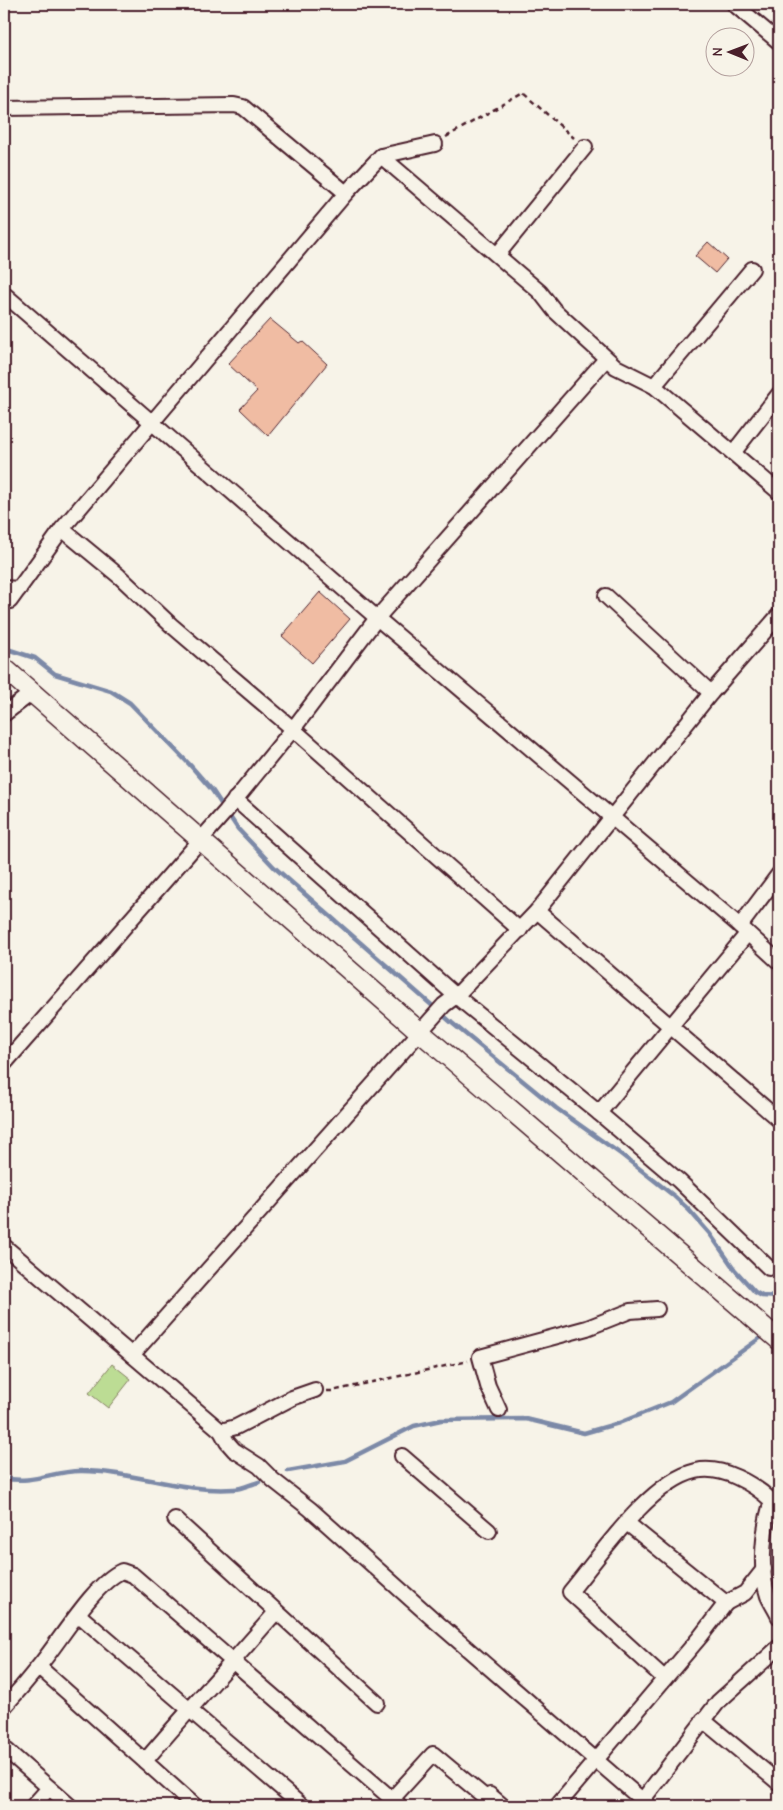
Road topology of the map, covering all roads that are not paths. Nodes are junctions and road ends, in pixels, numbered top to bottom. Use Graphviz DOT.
graph roads {
  1 [pos="734,4"];
  2 [pos="779,42"];
  3 [pos="4,108"];
  4 [pos="435,144"];
  5 [pos="585,148"];
  6 [pos="381,156"];
  7 [pos="346,193"];
  8 [pos="498,254"];
  9 [pos="752,269"];
  10 [pos="4,294"];
  11 [pos="606,359"];
  12 [pos="654,386"];
  13 [pos="779,394"];
  14 [pos="151,423"];
  15 [pos="733,453"];
  16 [pos="779,492"];
  17 [pos="62,529"];
  18 [pos="4,588"];
  19 [pos="19,589"];
  20 [pos="606,596"];
  21 [pos="4,603"];
  22 [pos="779,615"];
  23 [pos="377,618"];
  24 [pos="4,668"];
  25 [pos="33,692"];
  26 [pos="711,693"];
  27 [pos="4,714"];
  28 [pos="294,729"];
  29 [pos="235,800"];
  30 [pos="612,818"];
  31 [pos="201,840"];
  32 [pos="779,874"];
  33 [pos="537,911"];
  34 [pos="520,930"];
  35 [pos="744,930"];
  36 [pos="779,962"];
  37 [pos="456,996"];
  38 [pos="670,1026"];
  39 [pos="420,1032"];
  40 [pos="4,1064"];
  41 [pos="599,1113"];
  42 [pos="779,1120"];
  43 [pos="4,1246"];
  44 [pos="769,1268"];
  45 [pos="657,1309"];
  46 [pos="779,1340"];
  47 [pos="132,1355"];
  48 [pos="315,1390"];
  49 [pos="499,1410"];
  50 [pos="221,1431"];
  51 [pos="402,1456"];
  52 [pos="175,1519"];
  53 [pos="627,1523"];
  54 [pos="488,1531"];
  55 [pos="764,1570"];
  56 [pos="726,1603"];
  57 [pos="276,1612"];
  58 [pos="79,1616"];
  59 [pos="779,1617"];
  60 [pos="779,1647"];
  61 [pos="233,1662"];
  62 [pos="39,1667"];
  63 [pos="664,1678"];
  64 [pos="377,1703"];
  65 [pos="4,1707"];
  66 [pos="188,1709"];
  67 [pos="703,1720"];
  68 [pos="4,1748"];
  69 [pos="596,1758"];
  70 [pos="145,1761"];
  71 [pos="779,1783"];
  72 [pos="49,1788"];
  73 [pos="396,1803"];
  74 [pos="643,1804"];
  75 [pos="33,1806"];
  76 [pos="70,1806"];
  77 [pos="196,1806"];
  78 [pos="302,1806"];
  79 [pos="503,1806"];
  80 [pos="557,1806"];
  1 -- 2 [label="street"];
  3 -- 7 [label="street"];
  4 -- 6 [label="street"];
  5 -- 8 [label="street"];
  6 -- 7 [label="street"];
  6 -- 8 [label="street"];
  7 -- 14 [label="street"];
  8 -- 11 [label="street"];
  9 -- 12 [label="street"];
  10 -- 14 [label="street"];
  11 -- 12 [label="street"];
  11 -- 23 [label="street"];
  12 -- 15 [label="street"];
  13 -- 15 [label="street"];
  14 -- 17 [label="street"];
  14 -- 23 [label="street"];
  15 -- 16 [label="street"];
  17 -- 19 [label="street"];
  17 -- 28 [label="street"];
  18 -- 19 [label="street"];
  19 -- 21 [label="street"];
  20 -- 26 [label="street"];
  22 -- 26 [label="street"];
  23 -- 28 [label="street"];
  23 -- 30 [label="street"];
  24 -- 25 [label="street"];
  25 -- 27 [label="street"];
  25 -- 31 [label="street"];
  26 -- 30 [label="street"];
  28 -- 29 [label="street"];
  28 -- 34 [label="street"];
  29 -- 31 [label="street"];
  29 -- 37 [label="street"];
  30 -- 33 [label="street"];
  30 -- 35 [label="street"];
  31 -- 39 [label="street"];
  31 -- 40 [label="street"];
  32 -- 35 [label="street"];
  33 -- 34 [label="street"];
  33 -- 38 [label="street"];
  34 -- 37 [label="street"];
  35 -- 36 [label="street"];
  35 -- 38 [label="street"];
  37 -- 39 [label="street"];
  37 -- 41 [label="street"];
  38 -- 41 [label="street"];
  38 -- 42 [label="street"];
  39 -- 46 [label="street"];
  39 -- 47 [label="street"];
  41 -- 44 [label="street"];
  43 -- 47 [label="street"];
  45 -- 49 [label="street"];
  47 -- 50 [label="street"];
  48 -- 50 [label="street"];
  50 -- 69 [label="street"];
  51 -- 54 [label="street"];
  52 -- 57 [label="street"];
  53 -- 55 [label="street"];
  53 -- 56 [label="street"];
  53 -- 63 [label="street"];
  55 -- 56 [label="street"];
  55 -- 59 [label="street"];
  56 -- 63 [label="street"];
  57 -- 61 [label="street"];
  57 -- 64 [label="street"];
  58 -- 61 [label="street"];
  58 -- 62 [label="street"];
  58 -- 66 [label="street"];
  60 -- 67 [label="street"];
  61 -- 66 [label="street"];
  61 -- 73 [label="street"];
  62 -- 65 [label="street"];
  62 -- 70 [label="street"];
  63 -- 69 [label="street"];
  66 -- 70 [label="street"];
  66 -- 78 [label="street"];
  67 -- 71 [label="street"];
  67 -- 74 [label="street"];
  68 -- 72 [label="street"];
  69 -- 74 [label="street"];
  69 -- 80 [label="street"];
  70 -- 77 [label="street"];
  72 -- 75 [label="street"];
  72 -- 76 [label="street"];
  73 -- 79 [label="street"];
}
